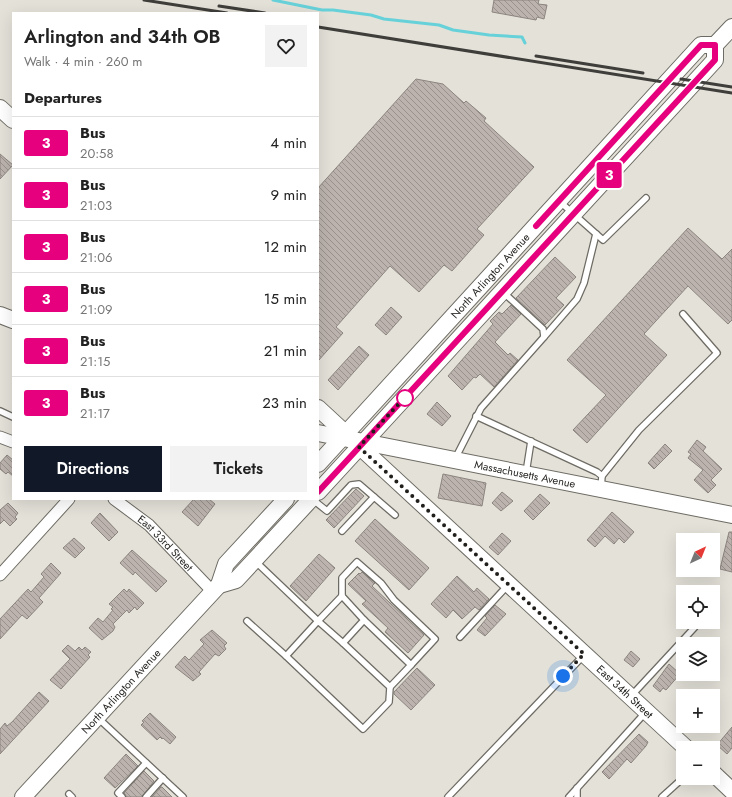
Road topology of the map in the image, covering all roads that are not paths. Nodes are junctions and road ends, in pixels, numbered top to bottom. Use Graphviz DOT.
graph roads {
  1 [pos="732,27"];
  2 [pos="715,45"];
  3 [pos="0,108"];
  4 [pos="12,119"];
  5 [pos="646,198"];
  6 [pos="559,201"];
  7 [pos="574,214"];
  8 [pos="596,234"];
  9 [pos="502,291"];
  10 [pos="683,314"];
  11 [pos="0,315"];
  12 [pos="12,320"];
  13 [pos="544,337"];
  14 [pos="319,409"];
  15 [pos="0,411"];
  16 [pos="476,416"];
  17 [pos="12,417"];
  18 [pos="319,433"];
  19 [pos="0,437"];
  20 [pos="353,440"];
  21 [pos="531,441"];
  22 [pos="12,442"];
  23 [pos="454,461"];
  24 [pos="319,463"];
  25 [pos="526,475"];
  26 [pos="601,483"];
  27 [pos="319,491"];
  28 [pos="374,497"];
  29 [pos="68,500"];
  30 [pos="115,500"];
  31 [pos="285,500"];
  32 [pos="311,500"];
  33 [pos="313,500"];
  34 [pos="395,515"];
  35 [pos="732,515"];
  36 [pos="342,532"];
  37 [pos="254,560"];
  38 [pos="0,575"];
  39 [pos="508,584"];
  40 [pos="216,588"];
  41 [pos="342,596"];
  42 [pos="364,620"];
  43 [pos="247,621"];
  44 [pos="318,621"];
  45 [pos="693,629"];
  46 [pos="460,638"];
  47 [pos="343,643"];
  48 [pos="584,654"];
  49 [pos="286,656"];
  50 [pos="411,664"];
  51 [pos="390,687"];
  52 [pos="630,697"];
  53 [pos="646,712"];
  54 [pos="97,717"];
  55 [pos="678,741"];
  56 [pos="146,763"];
  57 [pos="163,778"];
  58 [pos="720,779"];
  59 [pos="676,784"];
  60 [pos="577,788"];
  61 [pos="732,790"];
  62 [pos="181,796"];
  63 [pos="23,797"];
  64 [pos="122,797"];
  65 [pos="146,797"];
  66 [pos="448,797"];
  67 [pos="569,797"];
  68 [pos="577,797"];
  69 [pos="662,797"];
  1 -- 2 [label="main road"];
  2 -- 6 [label="main road, North Arlington Avenue"];
  2 -- 7 [label="main road, North Arlington Avenue"];
  3 -- 4 [label="main road"];
  5 -- 8 [label="lane"];
  6 -- 7 [label="lane"];
  6 -- 20 [label="main road, North Arlington Avenue"];
  7 -- 8 [label="lane"];
  7 -- 9 [label="main road, North Arlington Avenue"];
  8 -- 13 [label="lane"];
  9 -- 13 [label="lane"];
  9 -- 20 [label="main road, North Arlington Avenue"];
  10 -- 26 [label="lane"];
  11 -- 12 [label="main road"];
  13 -- 16 [label="lane"];
  14 -- 20 [label="main road, East 34th Street"];
  15 -- 17 [label="lane"];
  16 -- 21 [label="lane"];
  16 -- 23 [label="lane"];
  18 -- 20 [label="main road, Massachusetts Avenue"];
  19 -- 22 [label="street"];
  20 -- 23 [label="main road, Massachusetts Avenue"];
  20 -- 24 [label="main road, North Arlington Avenue"];
  20 -- 27 [label="main road, North Arlington Avenue"];
  20 -- 39 [label="main road, East 34th Street"];
  21 -- 25 [label="lane"];
  21 -- 26 [label="lane"];
  23 -- 25 [label="main road, Massachusetts Avenue"];
  25 -- 26 [label="main road, Massachusetts Avenue"];
  26 -- 35 [label="main road, Massachusetts Avenue"];
  28 -- 33 [label="lane"];
  28 -- 34 [label="lane"];
  28 -- 36 [label="lane"];
  29 -- 38 [label="street"];
  30 -- 40 [label="street, East 33rd Street"];
  31 -- 40 [label="main road, North Arlington Avenue"];
  32 -- 37 [label="main road, North Arlington Avenue"];
  37 -- 40 [label="main road, North Arlington Avenue"];
  37 -- 44 [label="lane"];
  39 -- 46 [label="lane"];
  39 -- 48 [label="main road, East 34th Street"];
  40 -- 54 [label="main road, North Arlington Avenue"];
  41 -- 42 [label="lane"];
  41 -- 44 [label="lane"];
  41 -- 50 [label="lane"];
  42 -- 47 [label="lane"];
  42 -- 50 [label="lane"];
  43 -- 49 [label="lane"];
  44 -- 47 [label="lane"];
  44 -- 49 [label="lane"];
  45 -- 52 [label="lane"];
  47 -- 51 [label="lane"];
  48 -- 52 [label="main road, East 34th Street"];
  48 -- 66 [label="lane"];
  49 -- 51 [label="lane"];
  50 -- 51 [label="lane"];
  52 -- 53 [label="main road, East 34th Street"];
  53 -- 55 [label="main road, East 34th Street"];
  53 -- 60 [label="lane"];
  54 -- 56 [label="lane"];
  54 -- 63 [label="main road, North Arlington Avenue"];
  56 -- 57 [label="lane"];
  56 -- 64 [label="lane"];
  57 -- 62 [label="lane"];
  57 -- 65 [label="lane"];
  58 -- 61 [label="main road"];
  59 -- 69 [label="lane"];
  60 -- 67 [label="lane"];
  60 -- 68 [label="lane"];
}
